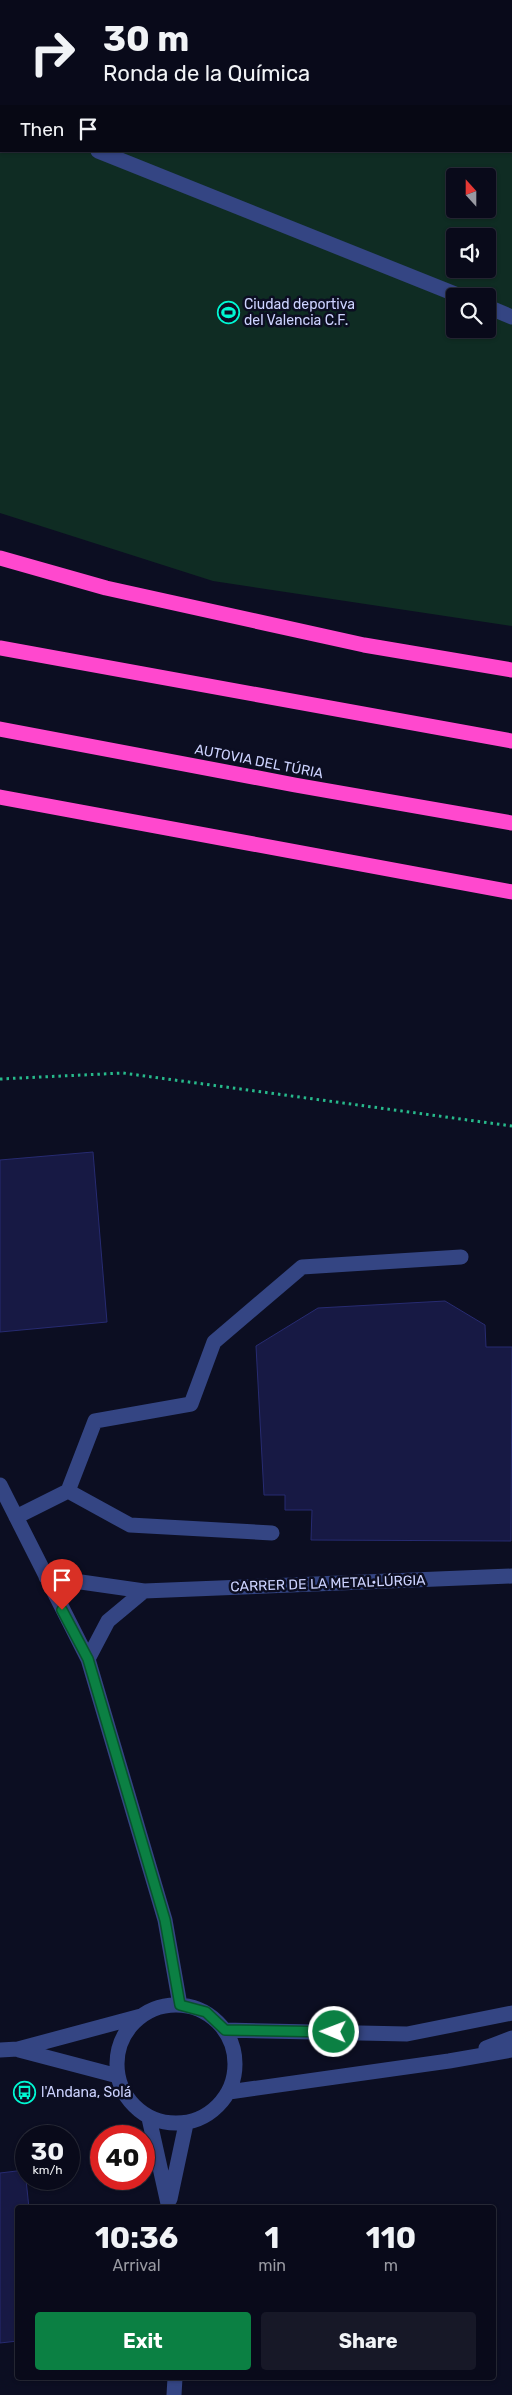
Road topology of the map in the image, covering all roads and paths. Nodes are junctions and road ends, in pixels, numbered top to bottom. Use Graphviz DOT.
graph roads {
  1 [pos="100,152"];
  2 [pos="446,290"];
  3 [pos="496,310"];
  4 [pos="512,317"];
  5 [pos="0,558"];
  6 [pos="0,648"];
  7 [pos="512,670"];
  8 [pos="0,729"];
  9 [pos="512,741"];
  10 [pos="0,797"];
  11 [pos="512,822"];
  12 [pos="512,892"];
  13 [pos="0,1079"];
  14 [pos="512,1126"];
  15 [pos="461,1257"];
  16 [pos="0,1485"];
  17 [pos="68,1491"];
  18 [pos="16,1517"];
  19 [pos="272,1533"];
  20 [pos="512,1576"];
  21 [pos="46,1577"];
  22 [pos="144,1591"];
  23 [pos="88,1659"];
  24 [pos="180,2005"];
  25 [pos="512,2013"];
  26 [pos="141,2016"];
  27 [pos="225,2030"];
  28 [pos="512,2038"];
  29 [pos="18,2049"];
  30 [pos="0,2050"];
  31 [pos="512,2050"];
  32 [pos="449,2061"];
  33 [pos="118,2076"];
  34 [pos="229,2092"];
  35 [pos="149,2118"];
  36 [pos="186,2124"];
  37 [pos="169,2205"];
  38 [pos="169,2205"];
  39 [pos="175,2380"];
  40 [pos="174,2395"];
  1 -- 2 [label="street"];
  3 -- 4 [label="street"];
  5 -- 7 [label="highway"];
  6 -- 9 [label="highway"];
  8 -- 11 [label="highway, AUTOVIA DEL TÚRIA"];
  10 -- 12 [label="highway"];
  13 -- 14 [label="path"];
  15 -- 17 [label="street"];
  16 -- 18 [label="street"];
  17 -- 18 [label="street"];
  17 -- 19 [label="street"];
  18 -- 21 [label="street"];
  20 -- 22 [label="street, CARRER DE LA METAL·LÚRGIA"];
  21 -- 22 [label="street, CARRER DE LA METAL·LÚRGIA"];
  21 -- 23 [label="street"];
  22 -- 23 [label="street"];
  23 -- 24 [label="street"];
  24 -- 26 [label="street"];
  24 -- 27 [label="street"];
  25 -- 27 [label="street"];
  26 -- 29 [label="street"];
  26 -- 33 [label="street"];
  27 -- 34 [label="street"];
  28 -- 32 [label="street"];
  29 -- 30 [label="street"];
  29 -- 33 [label="street"];
  31 -- 32 [label="street"];
  32 -- 34 [label="street"];
  33 -- 35 [label="street"];
  34 -- 36 [label="street"];
  35 -- 36 [label="street"];
  35 -- 37 [label="street"];
  36 -- 38 [label="street"];
  39 -- 40 [label="street"];
}
